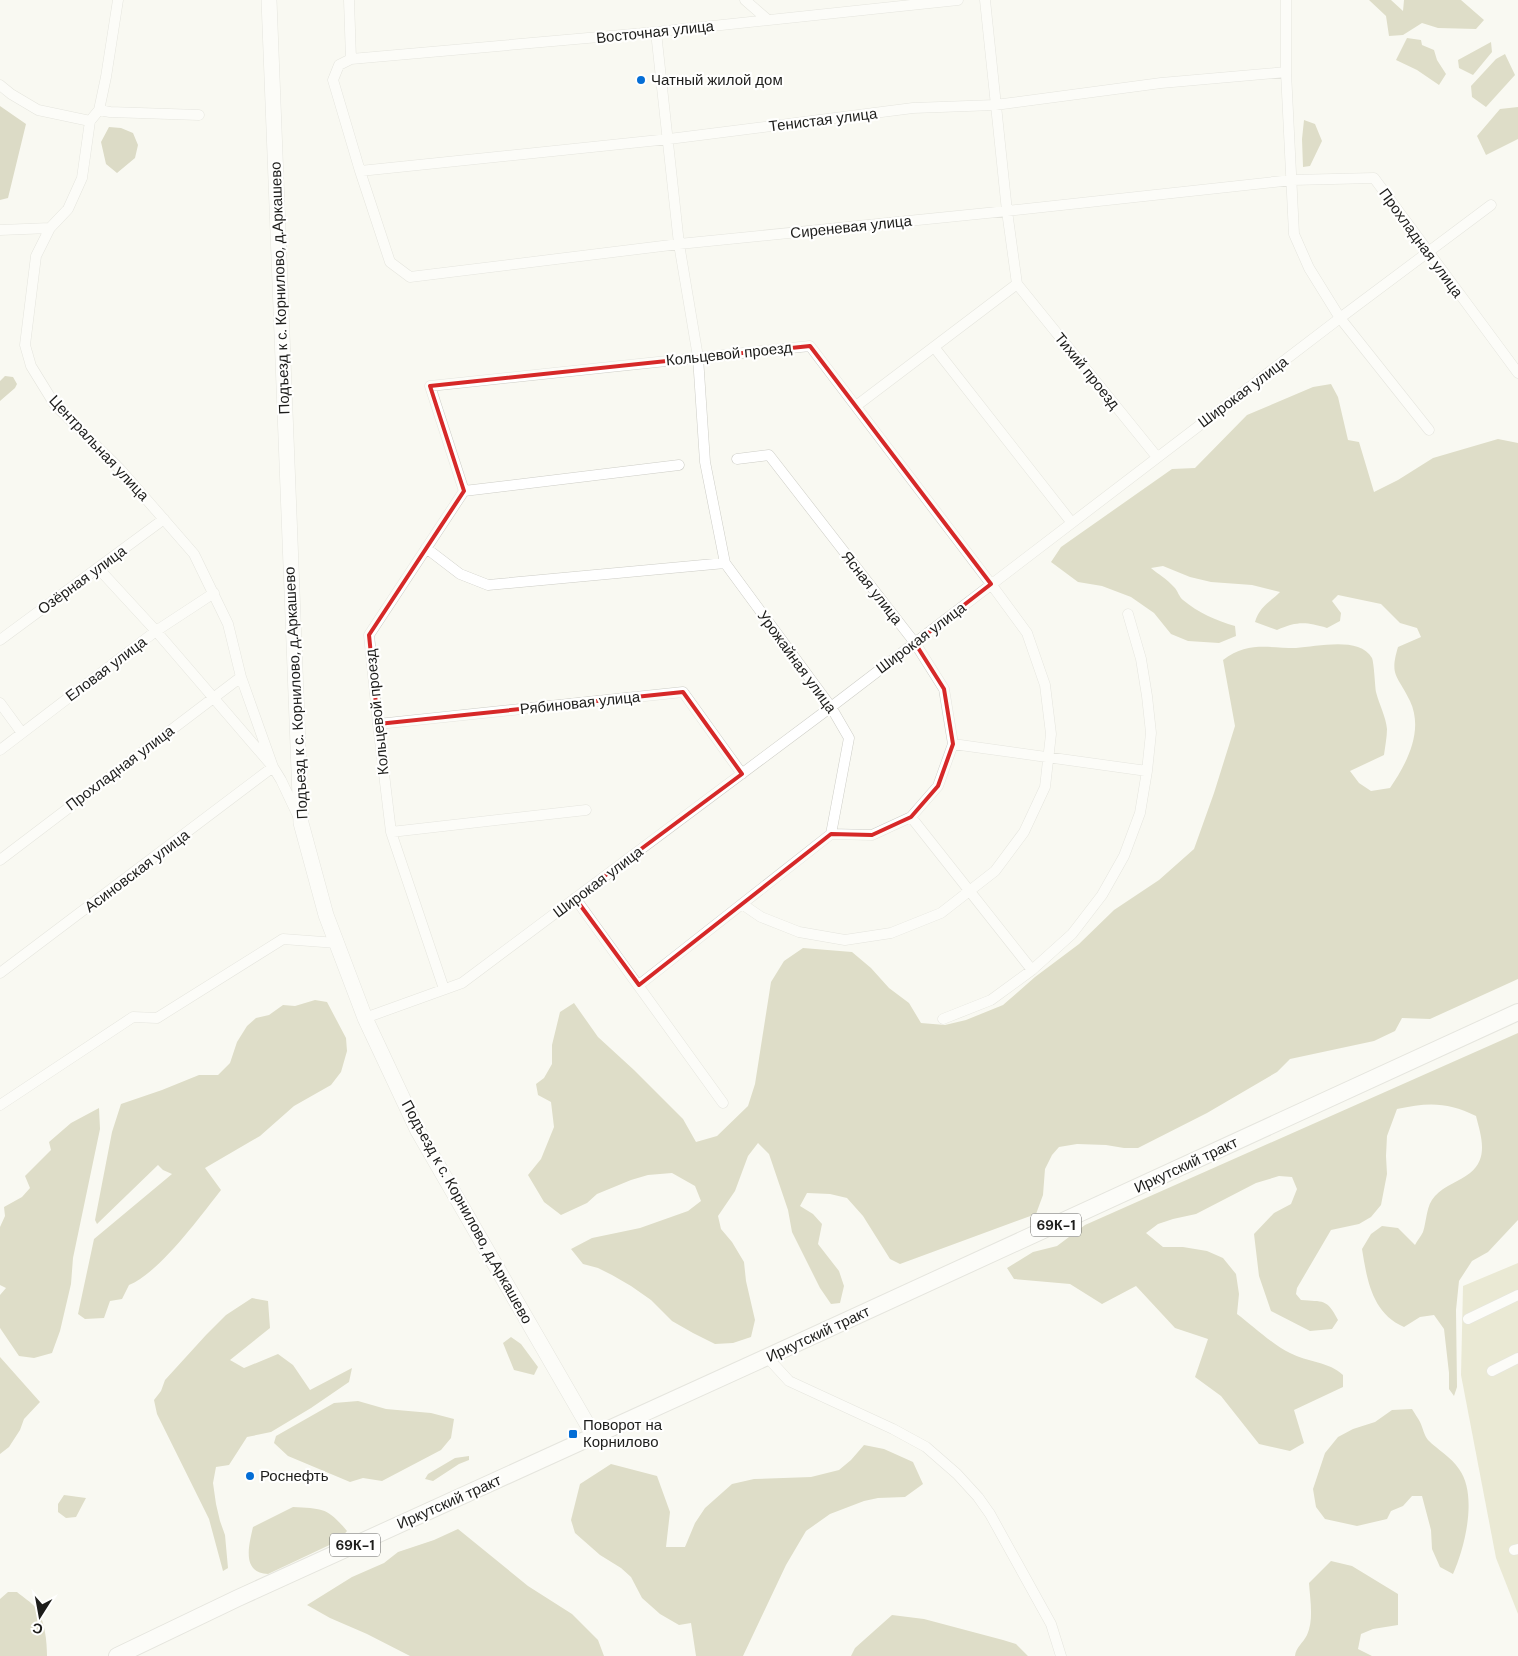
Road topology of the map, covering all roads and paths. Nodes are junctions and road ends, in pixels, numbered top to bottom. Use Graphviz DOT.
graph roads {
  1 [pos="118,0"];
  2 [pos="268,0"];
  3 [pos="349,0"];
  4 [pos="745,0"];
  5 [pos="958,0"];
  6 [pos="985,0"];
  7 [pos="1286,0"];
  8 [pos="768,20"];
  9 [pos="656,32"];
  10 [pos="351,59"];
  11 [pos="1286,72"];
  12 [pos="0,85"];
  13 [pos="995,104"];
  14 [pos="99,110"];
  15 [pos="199,115"];
  16 [pos="90,121"];
  17 [pos="669,139"];
  18 [pos="360,170"];
  19 [pos="1292,180"];
  20 [pos="1491,205"];
  21 [pos="1007,211"];
  22 [pos="50,228"];
  23 [pos="0,230"];
  24 [pos="680,244"];
  25 [pos="1428,251"];
  26 [pos="1017,284"];
  27 [pos="1340,318"];
  28 [pos="934,347"];
  29 [pos="698,357"];
  30 [pos="1518,373"];
  31 [pos="856,406"];
  32 [pos="1429,430"];
  33 [pos="1157,457"];
  34 [pos="737,459"];
  35 [pos="679,465"];
  36 [pos="464,491"];
  37 [pos="164,519"];
  38 [pos="1072,523"];
  39 [pos="426,548"];
  40 [pos="725,563"];
  41 [pos="98,568"];
  42 [pos="992,584"];
  43 [pos="214,593"];
  44 [pos="1128,614"];
  45 [pos="156,631"];
  46 [pos="0,640"];
  47 [pos="915,643"];
  48 [pos="241,677"];
  49 [pos="212,698"];
  50 [pos="0,704"];
  51 [pos="832,707"];
  52 [pos="378,724"];
  53 [pos="22,733"];
  54 [pos="953,744"];
  55 [pos="0,750"];
  56 [pos="1048,757"];
  57 [pos="272,767"];
  58 [pos="1147,771"];
  59 [pos="742,774"];
  60 [pos="586,810"];
  61 [pos="912,817"];
  62 [pos="301,823"];
  63 [pos="391,832"];
  64 [pos="831,834"];
  65 [pos="0,860"];
  66 [pos="970,891"];
  67 [pos="575,898"];
  68 [pos="742,904"];
  69 [pos="337,943"];
  70 [pos="1032,970"];
  71 [pos="0,973"];
  72 [pos="639,985"];
  73 [pos="444,989"];
  74 [pos="1518,1012"];
  75 [pos="366,1018"];
  76 [pos="943,1019"];
  77 [pos="1,1102"];
  78 [pos="723,1103"];
  79 [pos="1518,1295"];
  80 [pos="1468,1319"];
  81 [pos="767,1357"];
  82 [pos="1518,1358"];
  83 [pos="1492,1370"];
  84 [pos="594,1436"];
  85 [pos="117,1656"];
  86 [pos="1061,1656"];
  1 -- 14 [label="street"];
  2 -- 62 [label="street, Подъезд к с. Корнилово, д.Аркашево"];
  3 -- 10 [label="street"];
  4 -- 8 [label="street"];
  5 -- 8 [label="street, Восточная улица"];
  6 -- 13 [label="street"];
  7 -- 11 [label="street"];
  8 -- 9 [label="street, Восточная улица"];
  9 -- 10 [label="street, Восточная улица"];
  9 -- 17 [label="street"];
  10 -- 18 [label="street"];
  11 -- 13 [label="street, Тенистая улица"];
  11 -- 19 [label="street"];
  12 -- 16 [label="street"];
  13 -- 17 [label="street, Тенистая улица"];
  13 -- 21 [label="street"];
  14 -- 15 [label="street"];
  14 -- 16 [label="street"];
  16 -- 22 [label="street, Центральная улица"];
  17 -- 18 [label="street, Тенистая улица"];
  17 -- 24 [label="street"];
  18 -- 24 [label="street, Сиреневая улица"];
  19 -- 21 [label="street, Сиреневая улица"];
  19 -- 25 [label="street, Прохладная улица"];
  19 -- 27 [label="street"];
  20 -- 25 [label="street, Широкая улица"];
  21 -- 24 [label="street, Сиреневая улица"];
  21 -- 26 [label="street"];
  22 -- 23 [label="street"];
  22 -- 37 [label="street, Центральная улица"];
  24 -- 29 [label="street"];
  25 -- 27 [label="street, Широкая улица"];
  25 -- 30 [label="street, Прохладная улица"];
  26 -- 28 [label="street"];
  26 -- 33 [label="street, Тихий проезд"];
  27 -- 32 [label="street"];
  27 -- 33 [label="street, Широкая улица"];
  28 -- 31 [label="street"];
  28 -- 38 [label="street"];
  29 -- 31 [label="street, Кольцевой проезд"];
  29 -- 36 [label="street, Кольцевой проезд"];
  29 -- 40 [label="street"];
  31 -- 42 [label="street, Кольцевой проезд"];
  33 -- 38 [label="street, Широкая улица"];
  34 -- 47 [label="street, Ясная улица"];
  35 -- 36 [label="street"];
  36 -- 39 [label="street, Кольцевой проезд"];
  37 -- 41 [label="street, Озёрная улица"];
  37 -- 43 [label="street, Центральная улица"];
  38 -- 42 [label="street, Широкая улица"];
  39 -- 40 [label="street"];
  39 -- 52 [label="street, Кольцевой проезд"];
  40 -- 51 [label="street, Урожайная улица"];
  41 -- 45 [label="street"];
  41 -- 46 [label="street, Озёрная улица"];
  42 -- 47 [label="street, Широкая улица"];
  42 -- 56 [label="street, Кольцевой проезд"];
  43 -- 45 [label="street, Еловая улица"];
  43 -- 48 [label="street, Центральная улица"];
  44 -- 58 [label="street"];
  45 -- 49 [label="street"];
  45 -- 53 [label="street, Еловая улица"];
  47 -- 51 [label="street, Широкая улица"];
  47 -- 54 [label="street, Ясная улица"];
  48 -- 49 [label="street, Прохладная улица"];
  48 -- 57 [label="street, Центральная улица"];
  49 -- 57 [label="street"];
  49 -- 65 [label="street, Прохладная улица"];
  50 -- 53 [label="street"];
  51 -- 59 [label="street, Широкая улица"];
  51 -- 64 [label="street, Урожайная улица"];
  52 -- 59 [label="street, Рябиновая улица"];
  52 -- 63 [label="street, Кольцевой проезд"];
  53 -- 55 [label="street, Еловая улица"];
  54 -- 56 [label="street"];
  54 -- 61 [label="street, Ясная улица"];
  56 -- 58 [label="street"];
  56 -- 66 [label="street, Кольцевой проезд"];
  57 -- 62 [label="street, Центральная улица"];
  57 -- 71 [label="street, Асиновская улица"];
  58 -- 70 [label="street"];
  59 -- 67 [label="street, Широкая улица"];
  60 -- 63 [label="street"];
  61 -- 64 [label="street, Ясная улица"];
  61 -- 66 [label="street"];
  62 -- 69 [label="street, Подъезд к с. Корнилово, д.Аркашево"];
  63 -- 73 [label="street, Кольцевой проезд"];
  64 -- 68 [label="street"];
  66 -- 68 [label="street, Кольцевой проезд"];
  66 -- 70 [label="street"];
  67 -- 72 [label="street"];
  67 -- 73 [label="street, Широкая улица"];
  68 -- 72 [label="street"];
  69 -- 75 [label="street, Подъезд к с. Корнилово, д.Аркашево"];
  69 -- 77 [label="street"];
  70 -- 76 [label="street"];
  72 -- 78 [label="street"];
  73 -- 75 [label="street, Широкая улица"];
  74 -- 81 [label="main road, Иркутский тракт / 69К-1"];
  75 -- 84 [label="street, Подъезд к с. Корнилово, д.Аркашево"];
  79 -- 80 [label="street"];
  81 -- 84 [label="main road, Иркутский тракт / 69К-1"];
  81 -- 86 [label="street"];
  82 -- 83 [label="street"];
  84 -- 85 [label="main road, Иркутский тракт / 69К-1"];
}
